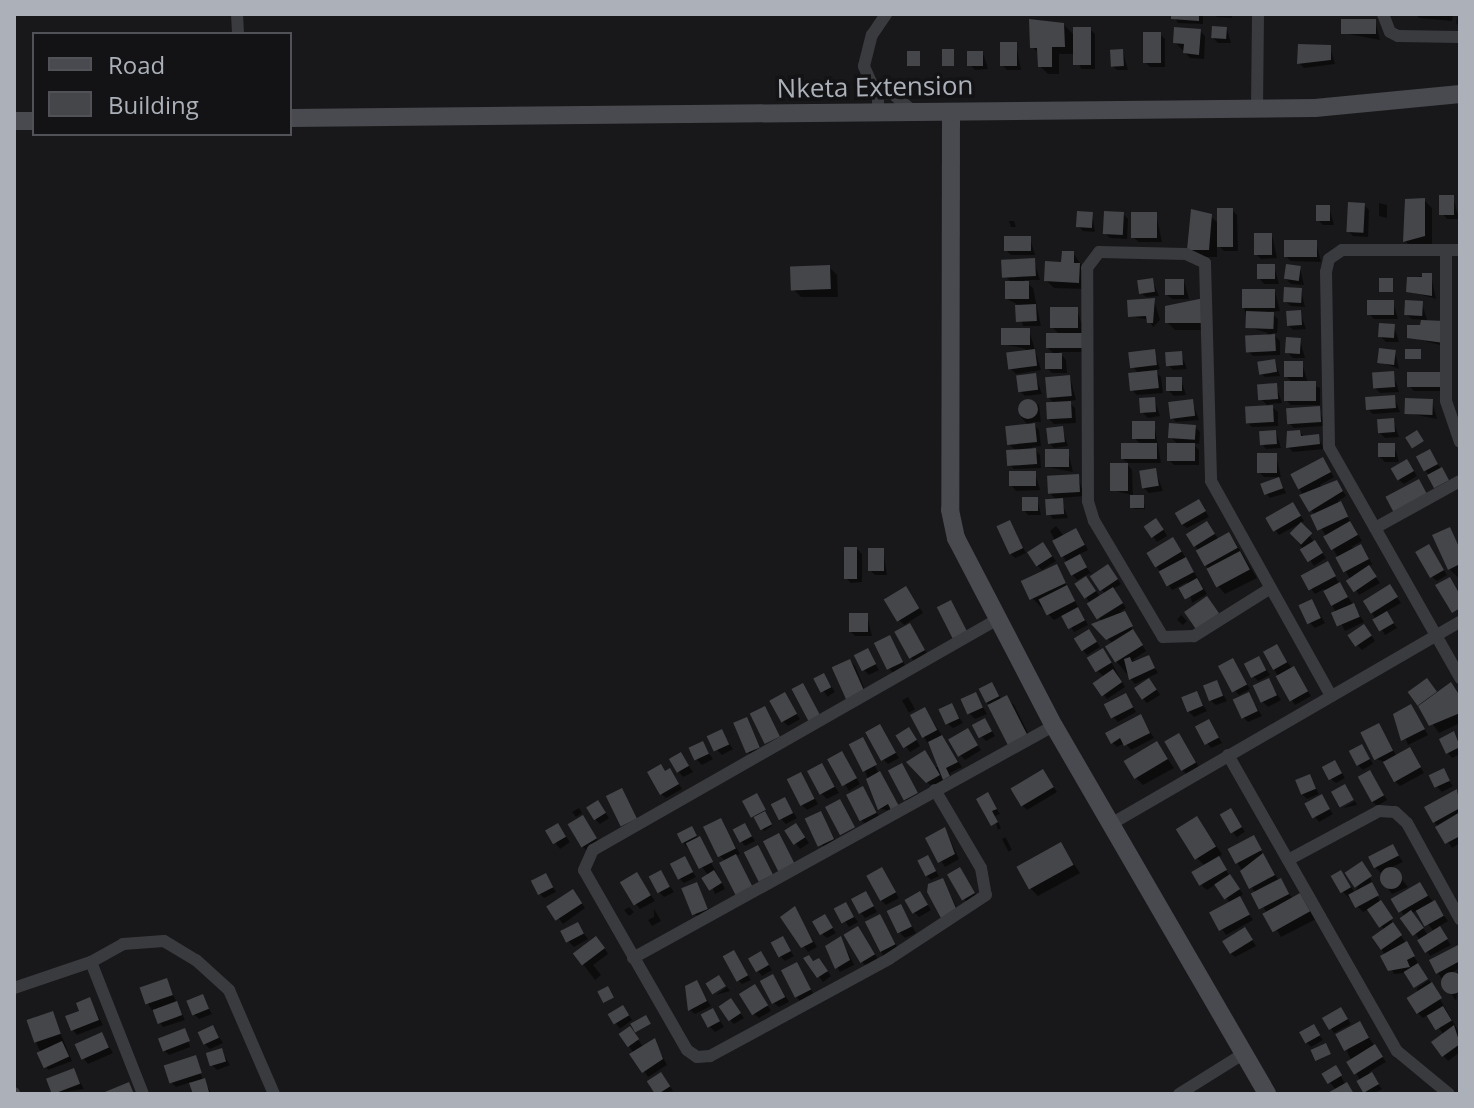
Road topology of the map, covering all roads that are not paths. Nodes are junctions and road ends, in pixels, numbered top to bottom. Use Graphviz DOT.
graph roads {
  1 [pos="886,14"];
  2 [pos="1258,14"];
  3 [pos="1383,14"];
  4 [pos="1460,37"];
  5 [pos="876,93"];
  6 [pos="1460,94"];
  7 [pos="1257,109"];
  8 [pos="951,112"];
  9 [pos="878,113"];
  10 [pos="915,113"];
  11 [pos="292,118"];
  12 [pos="1453,250"];
  13 [pos="1460,442"];
  14 [pos="1460,481"];
  15 [pos="1375,528"];
  16 [pos="1269,589"];
  17 [pos="996,620"];
  18 [pos="1460,622"];
  19 [pos="1436,636"];
  20 [pos="1460,678"];
  21 [pos="1330,694"];
  22 [pos="1054,726"];
  23 [pos="1228,755"];
  24 [pos="935,790"];
  25 [pos="1111,824"];
  26 [pos="1288,860"];
  27 [pos="1460,919"];
  28 [pos="633,958"];
  29 [pos="91,962"];
  30 [pos="14,988"];
  31 [pos="1243,1054"];
  32 [pos="143,1094"];
  33 [pos="274,1094"];
  34 [pos="1179,1094"];
  35 [pos="1267,1094"];
  36 [pos="1449,1094"];
  1 -- 5 [label="street"];
  2 -- 7 [label="street"];
  3 -- 4 [label="street"];
  5 -- 9 [label="street"];
  5 -- 10 [label="street"];
  6 -- 7 [label="street, Nketa Extension"];
  7 -- 8 [label="street, Nketa Extension"];
  8 -- 10 [label="street, Nketa Extension"];
  8 -- 17 [label="street"];
  9 -- 10 [label="street, Nketa Extension"];
  9 -- 11 [label="street, Nketa Extension"];
  12 -- 13 [label="street"];
  12 -- 15 [label="street"];
  14 -- 15 [label="street"];
  15 -- 19 [label="street"];
  16 -- 16 [label="street"];
  16 -- 21 [label="street"];
  17 -- 22 [label="street"];
  17 -- 28 [label="street"];
  18 -- 19 [label="street"];
  19 -- 20 [label="street"];
  19 -- 21 [label="street"];
  21 -- 23 [label="street"];
  22 -- 24 [label="street"];
  22 -- 25 [label="street"];
  23 -- 25 [label="street"];
  23 -- 26 [label="street"];
  24 -- 28 [label="street"];
  24 -- 28 [label="street"];
  25 -- 31 [label="street"];
  26 -- 27 [label="street"];
  26 -- 36 [label="street"];
  29 -- 30 [label="street"];
  29 -- 32 [label="street"];
  29 -- 33 [label="street"];
  31 -- 34 [label="street"];
  31 -- 35 [label="street"];
}
